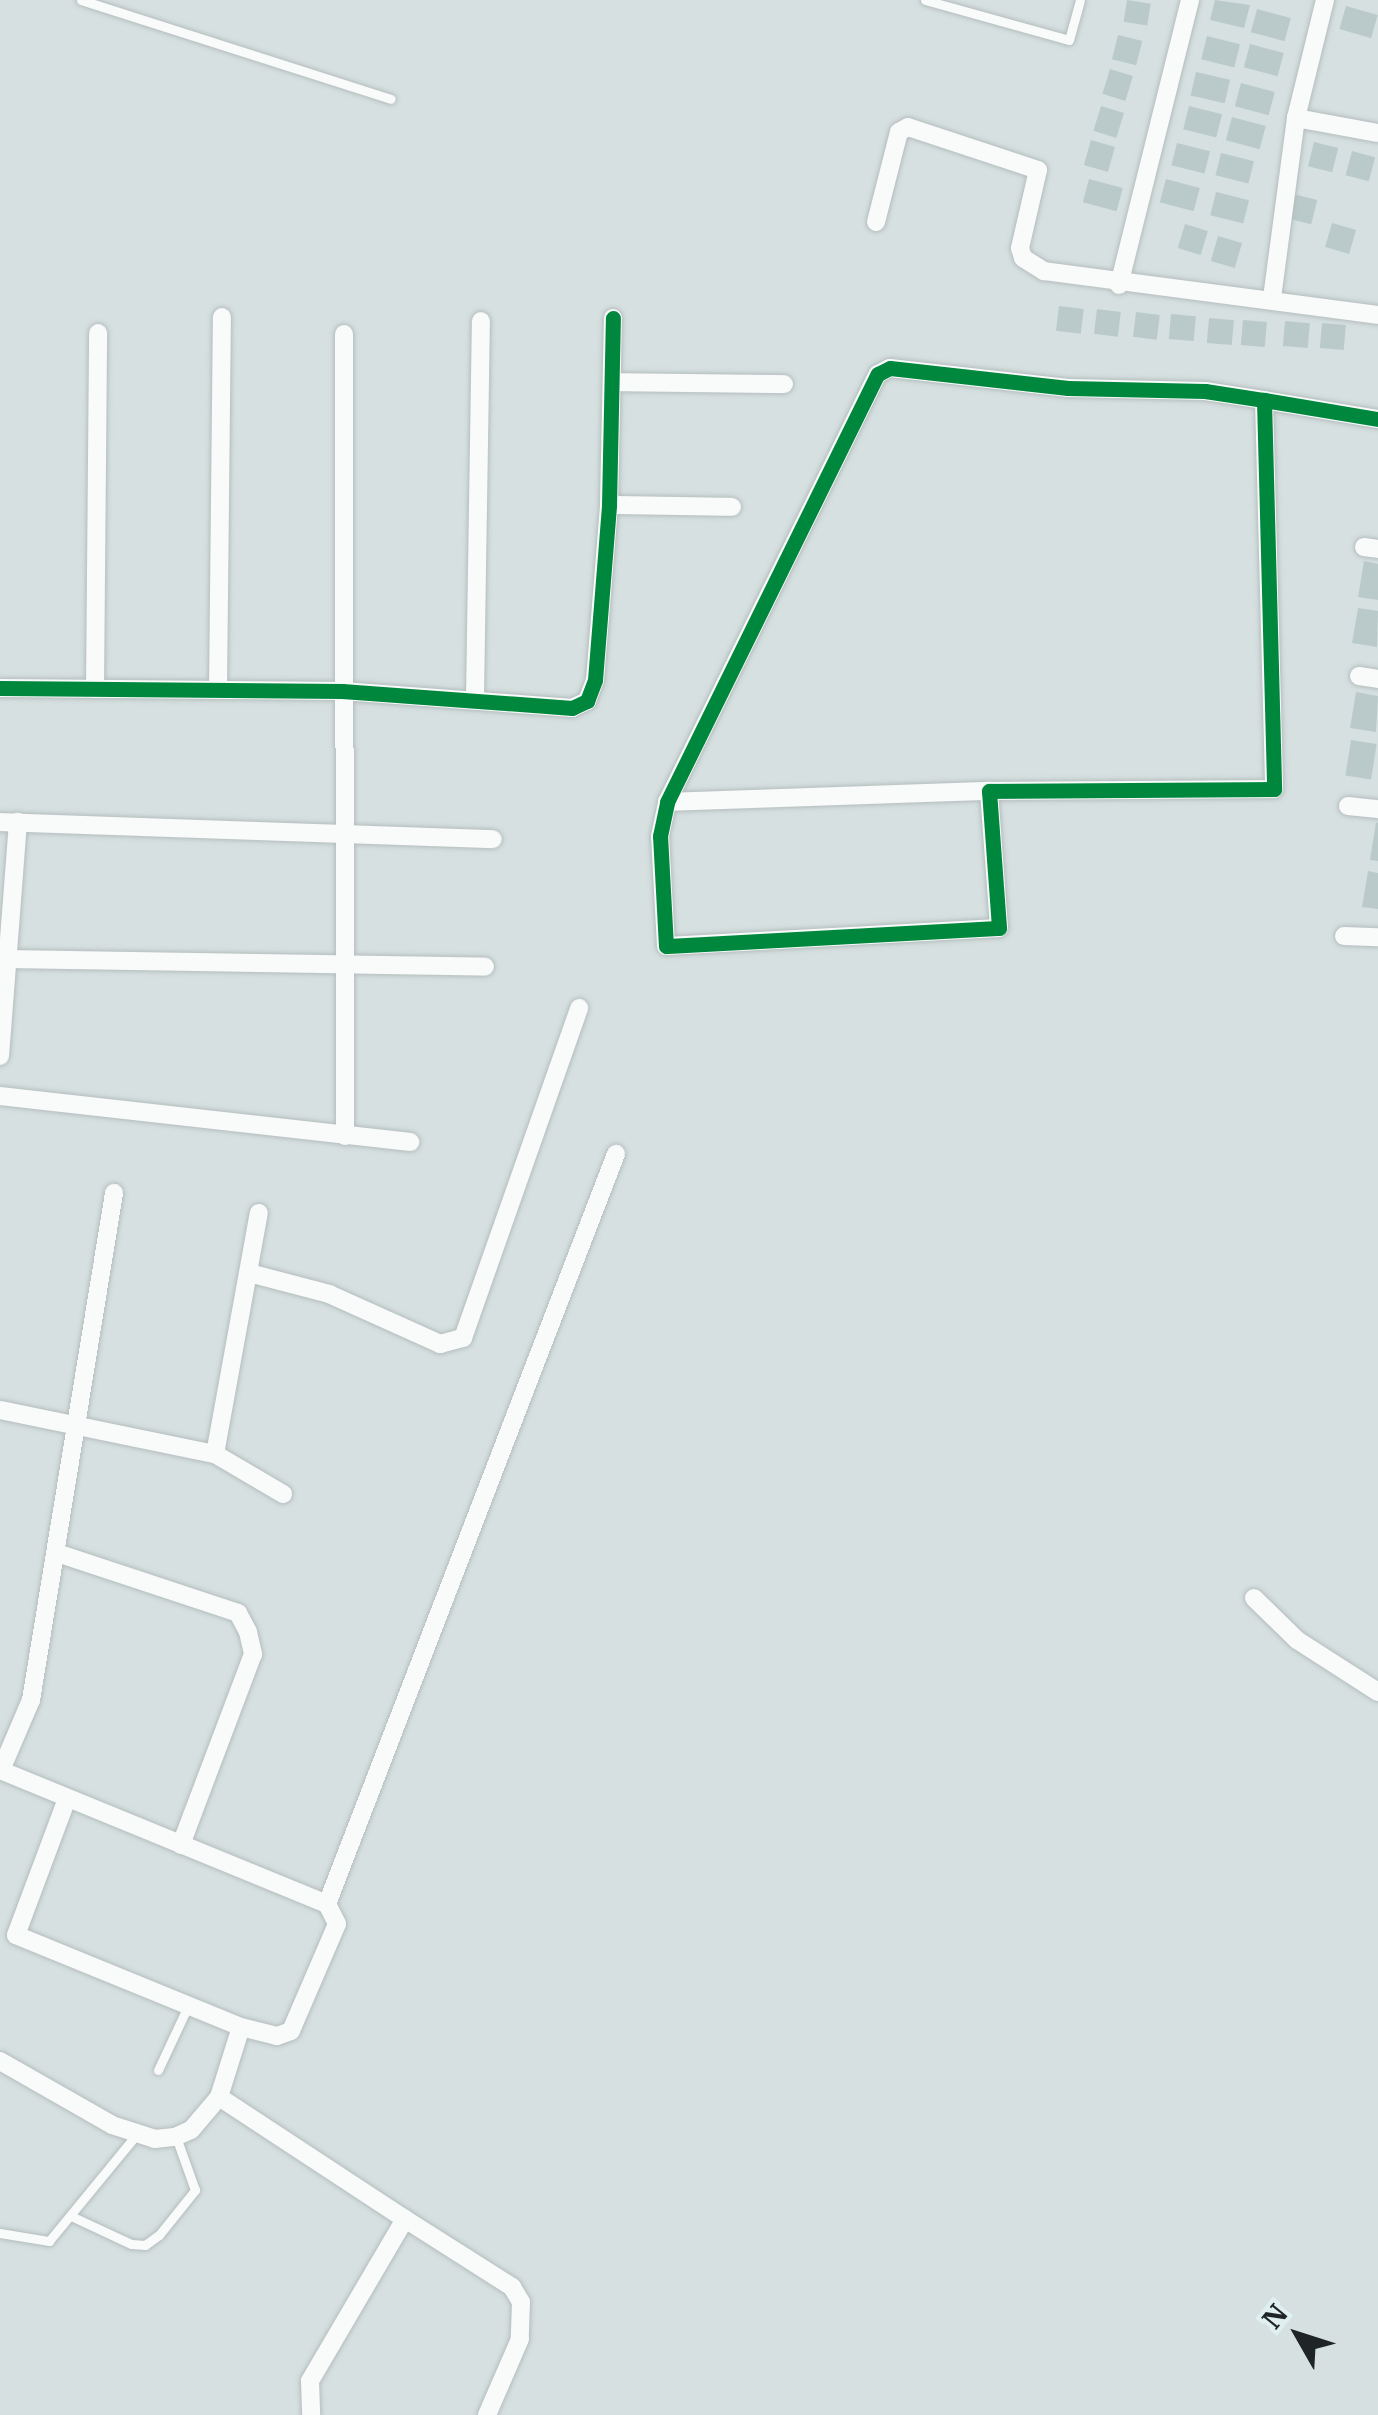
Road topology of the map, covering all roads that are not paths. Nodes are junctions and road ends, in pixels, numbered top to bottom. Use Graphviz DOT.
graph roads {
  1 [pos="81,0"];
  2 [pos="926,0"];
  3 [pos="1080,0"];
  4 [pos="1190,0"];
  5 [pos="1325,0"];
  6 [pos="938,2"];
  7 [pos="390,99"];
  8 [pos="1296,118"];
  9 [pos="1378,133"];
  10 [pos="876,222"];
  11 [pos="1119,285"];
  12 [pos="1272,298"];
  13 [pos="1378,315"];
  14 [pos="222,317"];
  15 [pos="612,318"];
  16 [pos="480,321"];
  17 [pos="98,333"];
  18 [pos="344,334"];
  19 [pos="612,382"];
  20 [pos="784,384"];
  21 [pos="1264,400"];
  22 [pos="1378,419"];
  23 [pos="610,505"];
  24 [pos="732,507"];
  25 [pos="1358,676"];
  26 [pos="1378,679"];
  27 [pos="0,688"];
  28 [pos="96,689"];
  29 [pos="218,690"];
  30 [pos="342,691"];
  31 [pos="475,697"];
  32 [pos="989,792"];
  33 [pos="668,802"];
  34 [pos="1348,806"];
  35 [pos="1378,810"];
  36 [pos="9,822"];
  37 [pos="342,836"];
  38 [pos="493,839"];
  39 [pos="1344,936"];
  40 [pos="1378,937"];
  41 [pos="6,959"];
  42 [pos="485,967"];
  43 [pos="345,969"];
  44 [pos="580,1008"];
  45 [pos="0,1056"];
  46 [pos="0,1096"];
  47 [pos="346,1136"];
  48 [pos="410,1142"];
  49 [pos="616,1154"];
  50 [pos="114,1192"];
  51 [pos="259,1213"];
  52 [pos="253,1274"];
  53 [pos="0,1410"];
  54 [pos="81,1424"];
  55 [pos="215,1454"];
  56 [pos="283,1494"];
  57 [pos="57,1553"];
  58 [pos="1254,1598"];
  59 [pos="1378,1692"];
  60 [pos="0,1770"];
  61 [pos="66,1802"];
  62 [pos="181,1845"];
  63 [pos="327,1904"];
  64 [pos="188,2006"];
  65 [pos="241,2027"];
  66 [pos="0,2062"];
  67 [pos="158,2070"];
  68 [pos="220,2097"];
  69 [pos="136,2135"];
  70 [pos="176,2137"];
  71 [pos="70,2216"];
  72 [pos="405,2218"];
  73 [pos="0,2233"];
  74 [pos="311,2415"];
  75 [pos="487,2415"];
  1 -- 7 [label="lane"];
  2 -- 6 [label="lane"];
  3 -- 6 [label="lane"];
  4 -- 11 [label="street"];
  5 -- 8 [label="street"];
  8 -- 9 [label="street"];
  8 -- 12 [label="street"];
  10 -- 11 [label="street"];
  11 -- 12 [label="street"];
  12 -- 13 [label="street"];
  14 -- 29 [label="street"];
  15 -- 19 [label="street"];
  16 -- 31 [label="street"];
  17 -- 28 [label="street"];
  18 -- 30 [label="street"];
  19 -- 20 [label="street"];
  19 -- 23 [label="street"];
  21 -- 22 [label="street"];
  21 -- 32 [label="street"];
  21 -- 33 [label="street"];
  23 -- 24 [label="street"];
  23 -- 31 [label="street"];
  25 -- 26 [label="street"];
  27 -- 28 [label="street"];
  28 -- 29 [label="street"];
  29 -- 30 [label="street"];
  30 -- 31 [label="street"];
  30 -- 37 [label="street"];
  32 -- 33 [label="street"];
  32 -- 33 [label="street"];
  34 -- 35 [label="street"];
  36 -- 37 [label="street"];
  36 -- 41 [label="street"];
  37 -- 38 [label="street"];
  37 -- 43 [label="street"];
  39 -- 40 [label="street"];
  41 -- 43 [label="street"];
  41 -- 45 [label="street"];
  42 -- 43 [label="street"];
  43 -- 47 [label="street"];
  44 -- 52 [label="street"];
  46 -- 47 [label="street"];
  47 -- 48 [label="street"];
  49 -- 63 [label="street"];
  50 -- 54 [label="street"];
  51 -- 52 [label="street"];
  52 -- 55 [label="street"];
  53 -- 54 [label="street"];
  54 -- 55 [label="street"];
  54 -- 57 [label="street"];
  55 -- 56 [label="street"];
  57 -- 60 [label="street"];
  57 -- 62 [label="street"];
  58 -- 59 [label="street"];
  60 -- 61 [label="street"];
  61 -- 62 [label="street"];
  61 -- 64 [label="street"];
  62 -- 63 [label="street"];
  63 -- 65 [label="street"];
  64 -- 65 [label="street"];
  64 -- 67 [label="lane"];
  65 -- 68 [label="street"];
  66 -- 69 [label="street"];
  68 -- 70 [label="street"];
  68 -- 72 [label="street"];
  69 -- 70 [label="street"];
  69 -- 71 [label="lane"];
  70 -- 71 [label="lane"];
  71 -- 73 [label="lane"];
  72 -- 74 [label="street"];
  72 -- 75 [label="street"];
}
